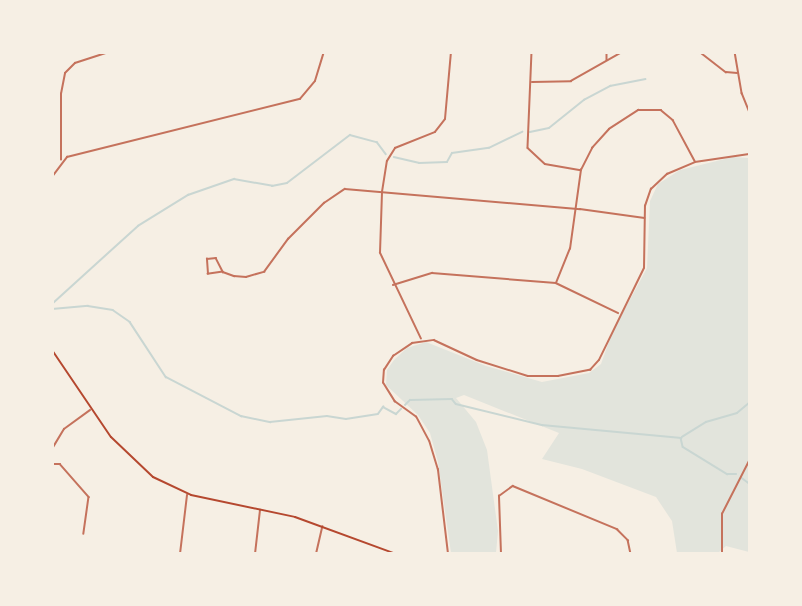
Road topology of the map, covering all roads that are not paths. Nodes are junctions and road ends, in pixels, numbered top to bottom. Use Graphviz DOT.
graph roads {
  1 [pos="109,52"];
  2 [pos="324,52"];
  3 [pos="452,52"];
  4 [pos="532,52"];
  5 [pos="607,52"];
  6 [pos="622,52"];
  7 [pos="700,52"];
  8 [pos="735,52"];
  9 [pos="97,54"];
  10 [pos="607,60"];
  11 [pos="738,73"];
  12 [pos="530,82"];
  13 [pos="750,113"];
  14 [pos="750,154"];
  15 [pos="61,161"];
  16 [pos="695,162"];
  17 [pos="581,170"];
  18 [pos="52,177"];
  19 [pos="382,192"];
  20 [pos="574,209"];
  21 [pos="645,218"];
  22 [pos="223,272"];
  23 [pos="556,284"];
  24 [pos="393,285"];
  25 [pos="619,314"];
  26 [pos="422,340"];
  27 [pos="52,350"];
  28 [pos="92,409"];
  29 [pos="53,448"];
  30 [pos="750,459"];
  31 [pos="52,464"];
  32 [pos="187,494"];
  33 [pos="260,509"];
  34 [pos="323,526"];
  35 [pos="84,534"];
  36 [pos="180,554"];
  37 [pos="255,554"];
  38 [pos="316,554"];
  39 [pos="396,554"];
  40 [pos="448,554"];
  41 [pos="501,554"];
  42 [pos="631,554"];
  43 [pos="722,554"];
  1 -- 9 [label="street"];
  2 -- 15 [label="street"];
  3 -- 19 [label="street"];
  4 -- 12 [label="street"];
  5 -- 10 [label="street"];
  6 -- 10 [label="street"];
  7 -- 11 [label="street"];
  8 -- 11 [label="street"];
  9 -- 15 [label="street"];
  10 -- 12 [label="street"];
  11 -- 13 [label="street"];
  12 -- 17 [label="street"];
  14 -- 16 [label="street"];
  15 -- 18 [label="street"];
  16 -- 17 [label="street"];
  16 -- 21 [label="street"];
  17 -- 20 [label="street"];
  19 -- 20 [label="street"];
  19 -- 22 [label="street"];
  19 -- 24 [label="street"];
  20 -- 21 [label="street"];
  20 -- 23 [label="street"];
  21 -- 25 [label="street"];
  22 -- 22 [label="street"];
  23 -- 24 [label="street"];
  23 -- 25 [label="street"];
  24 -- 26 [label="street"];
  25 -- 26 [label="street"];
  26 -- 40 [label="street"];
  27 -- 28 [label="main road"];
  28 -- 29 [label="street"];
  28 -- 32 [label="main road"];
  30 -- 43 [label="street"];
  31 -- 35 [label="street"];
  32 -- 33 [label="main road"];
  32 -- 36 [label="street"];
  33 -- 34 [label="main road"];
  33 -- 37 [label="street"];
  34 -- 38 [label="street"];
  34 -- 39 [label="main road"];
  41 -- 42 [label="street"];
}
